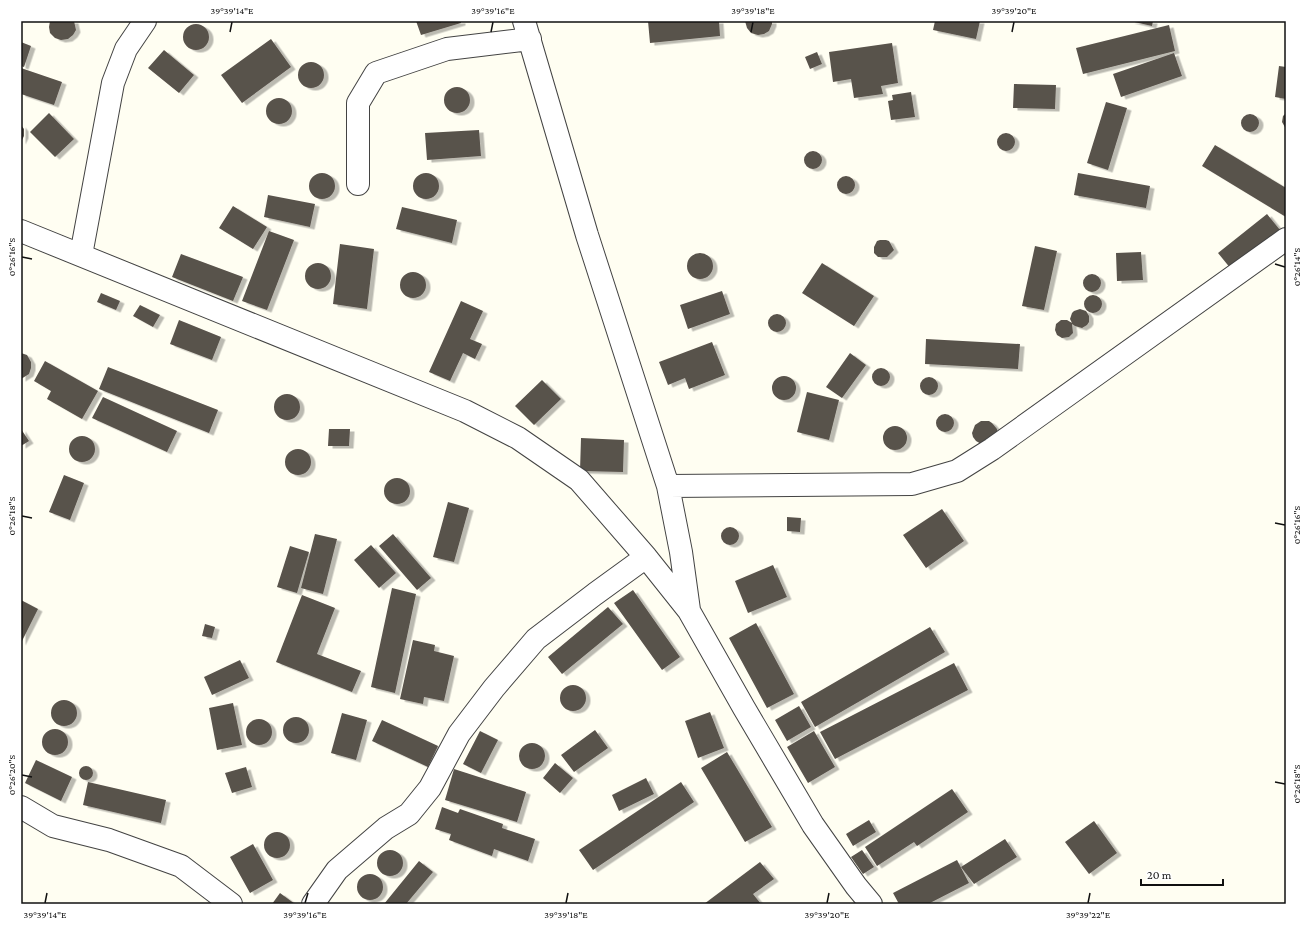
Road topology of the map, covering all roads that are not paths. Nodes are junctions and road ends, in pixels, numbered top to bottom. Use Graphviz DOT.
graph roads {
  1 [pos="146,21"];
  2 [pos="527,30"];
  3 [pos="358,184"];
  4 [pos="21,232"];
  5 [pos="1286,239"];
  6 [pos="81,255"];
  7 [pos="668,486"];
  8 [pos="646,557"];
  9 [pos="689,611"];
  10 [pos="21,807"];
  11 [pos="231,904"];
  12 [pos="312,904"];
  13 [pos="871,904"];
  1 -- 6 [label="street"];
  2 -- 3 [label="street"];
  2 -- 7 [label="street"];
  4 -- 6 [label="street"];
  5 -- 7 [label="street"];
  6 -- 8 [label="street"];
  7 -- 9 [label="street"];
  8 -- 9 [label="street"];
  8 -- 12 [label="street"];
  9 -- 13 [label="street"];
  10 -- 11 [label="street"];
}
